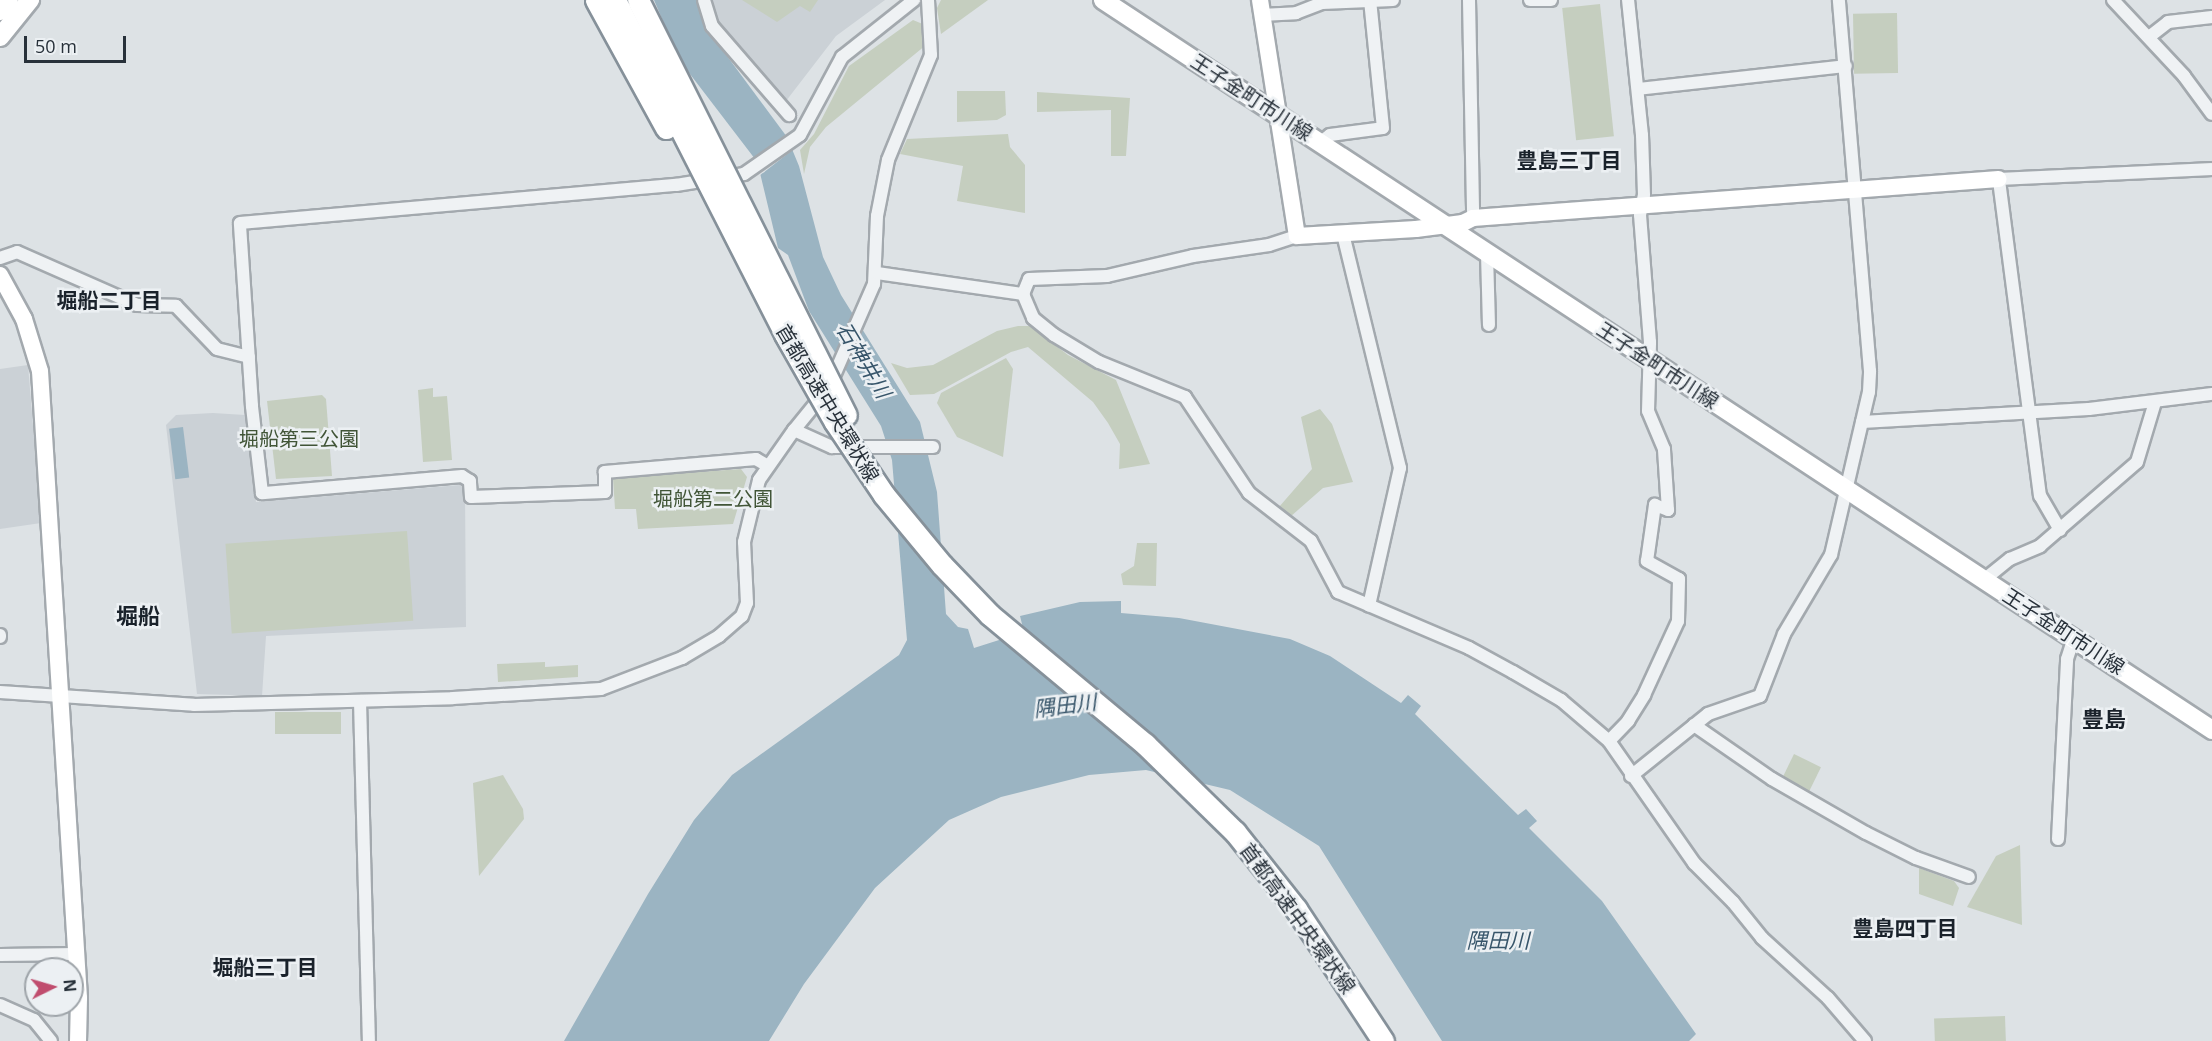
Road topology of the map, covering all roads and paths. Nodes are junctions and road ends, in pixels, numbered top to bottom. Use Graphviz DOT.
graph roads {
  1 [pos="9,0"];
  2 [pos="30,0"];
  3 [pos="596,0"];
  4 [pos="615,0"];
  5 [pos="638,0"];
  6 [pos="704,0"];
  7 [pos="914,0"];
  8 [pos="928,0"];
  9 [pos="1103,0"];
  10 [pos="1393,0"];
  11 [pos="1469,0"];
  12 [pos="1530,0"];
  13 [pos="1551,0"];
  14 [pos="1628,0"];
  15 [pos="1839,0"];
  16 [pos="2113,0"];
  17 [pos="1342,1"];
  18 [pos="1370,1"];
  19 [pos="1260,8"];
  20 [pos="0,11"];
  21 [pos="2212,17"];
  22 [pos="0,37"];
  23 [pos="2149,37"];
  24 [pos="1846,66"];
  25 [pos="1638,89"];
  26 [pos="1278,113"];
  27 [pos="2212,114"];
  28 [pos="789,115"];
  29 [pos="1321,142"];
  30 [pos="2212,169"];
  31 [pos="1999,179"];
  32 [pos="1853,188"];
  33 [pos="1642,205"];
  34 [pos="1473,218"];
  35 [pos="1442,225"];
  36 [pos="1342,234"];
  37 [pos="1297,236"];
  38 [pos="1487,254"];
  39 [pos="0,258"];
  40 [pos="0,275"];
  41 [pos="876,279"];
  42 [pos="1023,294"];
  43 [pos="1489,325"];
  44 [pos="785,334"];
  45 [pos="249,357"];
  46 [pos="1648,359"];
  47 [pos="2212,394"];
  48 [pos="2155,402"];
  49 [pos="2030,413"];
  50 [pos="1862,422"];
  51 [pos="794,430"];
  52 [pos="933,447"];
  53 [pos="768,466"];
  54 [pos="1846,488"];
  55 [pos="2060,530"];
  56 [pos="1985,579"];
  57 [pos="1369,606"];
  58 [pos="2074,638"];
  59 [pos="0,692"];
  60 [pos="61,696"];
  61 [pos="360,701"];
  62 [pos="1694,725"];
  63 [pos="2212,729"];
  64 [pos="1609,741"];
  65 [pos="1631,776"];
  66 [pos="2058,839"];
  67 [pos="1969,877"];
  68 [pos="77,954"];
  69 [pos="0,955"];
  70 [pos="0,1005"];
  71 [pos="51,1041"];
  72 [pos="78,1041"];
  73 [pos="369,1041"];
  74 [pos="1383,1041"];
  75 [pos="1390,1041"];
  76 [pos="1865,1041"];
  1 -- 20 [label="main road"];
  2 -- 22 [label="main road"];
  3 -- 44 [label="highway, bridge"];
  4 -- 44 [label="highway, 首都高速中央環状線, bridge"];
  5 -- 75 [label="highway, 首都高速中央環状線, bridge"];
  6 -- 28 [label="street"];
  7 -- 45 [label="street"];
  8 -- 41 [label="street"];
  9 -- 26 [label="main road, 王子金町市川線"];
  10 -- 18 [label="street"];
  11 -- 34 [label="street"];
  12 -- 13 [label="street"];
  14 -- 25 [label="street"];
  15 -- 24 [label="street"];
  16 -- 23 [label="street"];
  17 -- 18 [label="street"];
  17 -- 19 [label="street"];
  18 -- 29 [label="street"];
  19 -- 26 [label="street"];
  21 -- 23 [label="street"];
  23 -- 27 [label="street"];
  24 -- 25 [label="street"];
  24 -- 32 [label="street"];
  25 -- 33 [label="street"];
  26 -- 29 [label="main road, 王子金町市川線"];
  26 -- 37 [label="street"];
  29 -- 35 [label="main road, 王子金町市川線"];
  30 -- 31 [label="street"];
  31 -- 32 [label="street"];
  31 -- 49 [label="street"];
  32 -- 33 [label="street"];
  32 -- 50 [label="street"];
  33 -- 34 [label="street"];
  33 -- 46 [label="street"];
  34 -- 35 [label="street"];
  35 -- 36 [label="street"];
  35 -- 38 [label="main road, 王子金町市川線"];
  36 -- 37 [label="street"];
  36 -- 57 [label="street"];
  37 -- 42 [label="street"];
  38 -- 43 [label="street"];
  38 -- 46 [label="main road, 王子金町市川線"];
  39 -- 45 [label="street"];
  40 -- 60 [label="street"];
  41 -- 42 [label="street"];
  41 -- 51 [label="street"];
  42 -- 57 [label="street"];
  44 -- 74 [label="highway, 首都高速中央環状線, bridge"];
  45 -- 53 [label="street"];
  46 -- 54 [label="main road, 王子金町市川線"];
  46 -- 64 [label="street"];
  47 -- 48 [label="street"];
  48 -- 49 [label="street"];
  48 -- 55 [label="street"];
  49 -- 50 [label="street"];
  49 -- 55 [label="street"];
  50 -- 54 [label="street"];
  51 -- 52 [label="street"];
  51 -- 53 [label="street"];
  53 -- 61 [label="street"];
  54 -- 56 [label="main road, 王子金町市川線"];
  54 -- 62 [label="street"];
  55 -- 56 [label="street"];
  56 -- 58 [label="main road, 王子金町市川線"];
  57 -- 64 [label="street"];
  58 -- 63 [label="main road, 王子金町市川線"];
  58 -- 66 [label="street"];
  59 -- 60 [label="street"];
  60 -- 61 [label="street"];
  60 -- 68 [label="street"];
  61 -- 73 [label="street"];
  62 -- 65 [label="street"];
  62 -- 67 [label="street"];
  64 -- 65 [label="street"];
  65 -- 76 [label="street"];
  68 -- 69 [label="street"];
  68 -- 72 [label="street"];
  70 -- 71 [label="street"];
}
